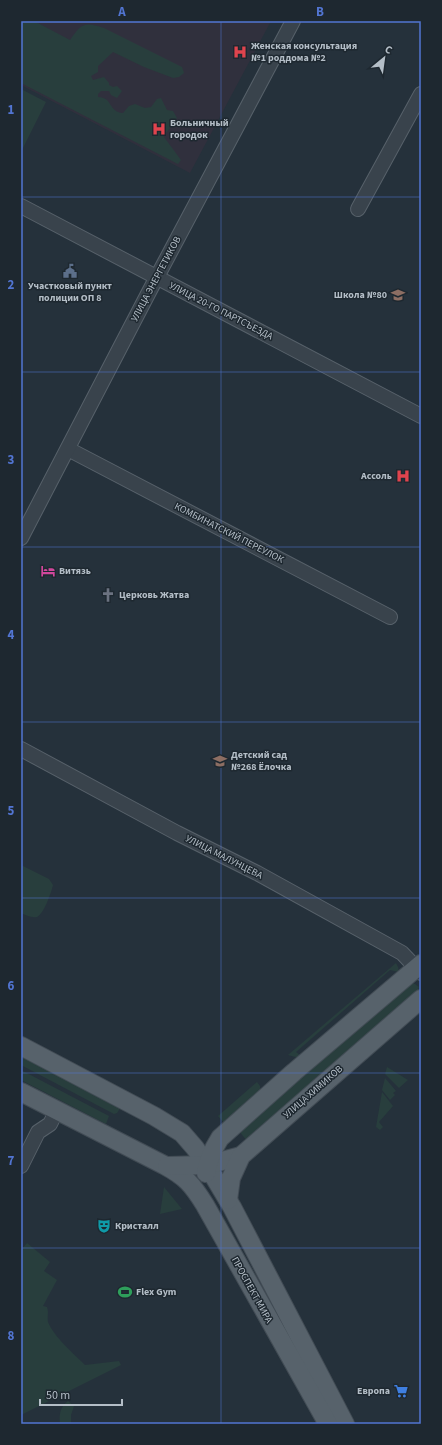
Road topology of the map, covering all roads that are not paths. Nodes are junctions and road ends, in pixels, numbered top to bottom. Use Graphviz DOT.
graph roads {
  1 [pos="292,21"];
  2 [pos="421,94"];
  3 [pos="21,206"];
  4 [pos="358,209"];
  5 [pos="156,278"];
  6 [pos="421,416"];
  7 [pos="68,450"];
  8 [pos="21,538"];
  9 [pos="390,617"];
  10 [pos="21,749"];
  11 [pos="420,968"];
  12 [pos="421,999"];
  13 [pos="21,1046"];
  14 [pos="21,1092"];
  15 [pos="57,1110"];
  16 [pos="182,1133"];
  17 [pos="220,1138"];
  18 [pos="241,1156"];
  19 [pos="207,1165"];
  20 [pos="21,1166"];
  21 [pos="166,1166"];
  22 [pos="228,1200"];
  23 [pos="205,1205"];
  24 [pos="328,1424"];
  25 [pos="345,1424"];
  1 -- 5 [label="street, УЛИЦА ЭНЕРГЕТИКОВ"];
  2 -- 4 [label="street"];
  3 -- 5 [label="street, УЛИЦА 20-ГО ПАРТСЪЕЗДА"];
  5 -- 6 [label="street, УЛИЦА 20-ГО ПАРТСЪЕЗДА"];
  5 -- 7 [label="street, УЛИЦА ЭНЕРГЕТИКОВ"];
  7 -- 8 [label="street, УЛИЦА ЭНЕРГЕТИКОВ"];
  7 -- 9 [label="street, КОМБИНАТСКИЙ ПЕРЕУЛОК"];
  10 -- 11 [label="street, УЛИЦА МАЛУНЦЕВА"];
  11 -- 17 [label="main road"];
  12 -- 18 [label="main road, УЛИЦА ХИМИКОВ"];
  13 -- 16 [label="main road, ПРОСПЕКТ МИРА"];
  14 -- 15 [label="main road, ПРОСПЕКТ МИРА"];
  15 -- 20 [label="street"];
  15 -- 21 [label="main road, ПРОСПЕКТ МИРА"];
  16 -- 17 [label="main road"];
  16 -- 19 [label="main road, ПРОСПЕКТ МИРА"];
  17 -- 19 [label="main road"];
  18 -- 19 [label="main road, ПРОСПЕКТ МИРА"];
  18 -- 22 [label="main road, УЛИЦА ХИМИКОВ"];
  19 -- 21 [label="main road, ПРОСПЕКТ МИРА"];
  19 -- 22 [label="main road, ПРОСПЕКТ МИРА"];
  19 -- 23 [label="main road"];
  21 -- 23 [label="main road, ПРОСПЕКТ МИРА"];
  22 -- 25 [label="main road, ПРОСПЕКТ МИРА"];
  23 -- 24 [label="main road, ПРОСПЕКТ МИРА"];
}
